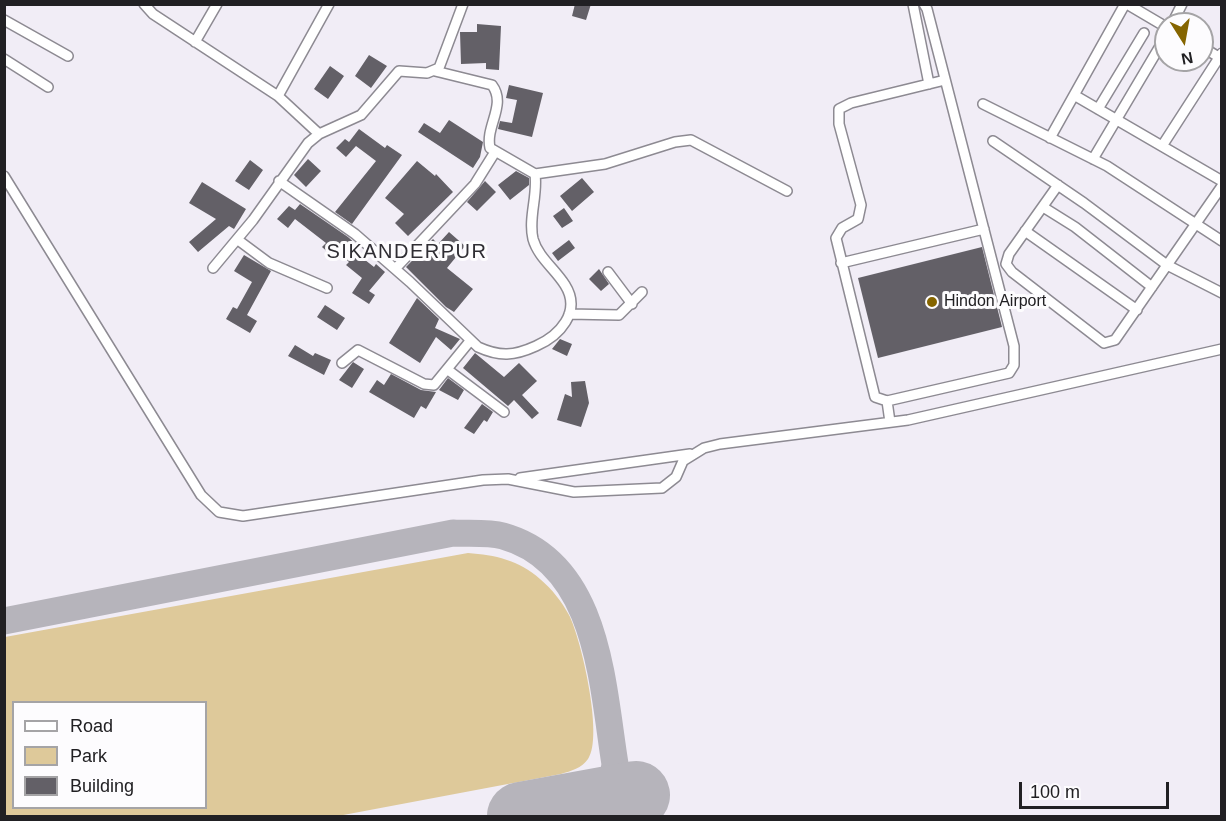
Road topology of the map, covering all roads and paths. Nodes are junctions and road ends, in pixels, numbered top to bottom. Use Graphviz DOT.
graph roads {
  1 [pos="144,4"];
  2 [pos="217,4"];
  3 [pos="329,4"];
  4 [pos="463,4"];
  5 [pos="913,4"];
  6 [pos="924,4"];
  7 [pos="1126,4"];
  8 [pos="4,20"];
  9 [pos="1154,20"];
  10 [pos="1144,33"];
  11 [pos="195,42"];
  12 [pos="68,56"];
  13 [pos="1221,56"];
  14 [pos="1154,57"];
  15 [pos="4,59"];
  16 [pos="435,71"];
  17 [pos="945,80"];
  18 [pos="928,84"];
  19 [pos="48,87"];
  20 [pos="1074,95"];
  21 [pos="278,96"];
  22 [pos="983,105"];
  23 [pos="1098,109"];
  24 [pos="1117,120"];
  25 [pos="319,134"];
  26 [pos="1050,138"];
  27 [pos="993,141"];
  28 [pos="1162,146"];
  29 [pos="495,152"];
  30 [pos="1093,159"];
  31 [pos="536,174"];
  32 [pos="4,176"];
  33 [pos="279,181"];
  34 [pos="1221,184"];
  35 [pos="1058,185"];
  36 [pos="787,191"];
  37 [pos="1043,207"];
  38 [pos="1195,225"];
  39 [pos="984,230"];
  40 [pos="1025,231"];
  41 [pos="238,240"];
  42 [pos="1221,242"];
  43 [pos="842,264"];
  44 [pos="1167,265"];
  45 [pos="213,268"];
  46 [pos="395,269"];
  47 [pos="608,272"];
  48 [pos="1152,286"];
  49 [pos="327,288"];
  50 [pos="642,292"];
  51 [pos="1221,293"];
  52 [pos="632,303"];
  53 [pos="1137,310"];
  54 [pos="569,314"];
  55 [pos="470,341"];
  56 [pos="1221,349"];
  57 [pos="342,363"];
  58 [pos="448,370"];
  59 [pos="887,401"];
  60 [pos="504,412"];
  61 [pos="890,422"];
  62 [pos="693,453"];
  63 [pos="508,479"];
  1 -- 11 [label="street"];
  2 -- 11 [label="street"];
  3 -- 21 [label="street"];
  4 -- 16 [label="street"];
  5 -- 18 [label="street"];
  6 -- 17 [label="street"];
  7 -- 9 [label="street"];
  7 -- 20 [label="street"];
  8 -- 12 [label="street"];
  10 -- 23 [label="street"];
  11 -- 21 [label="street"];
  13 -- 28 [label="street"];
  14 -- 24 [label="street"];
  15 -- 19 [label="street"];
  16 -- 25 [label="street"];
  16 -- 29 [label="street"];
  17 -- 18 [label="street"];
  17 -- 39 [label="street"];
  18 -- 43 [label="street"];
  20 -- 23 [label="street"];
  20 -- 26 [label="street"];
  21 -- 25 [label="street"];
  22 -- 26 [label="street"];
  23 -- 24 [label="street"];
  24 -- 28 [label="street"];
  24 -- 30 [label="street"];
  25 -- 33 [label="street"];
  26 -- 30 [label="street"];
  27 -- 35 [label="street"];
  28 -- 34 [label="street"];
  29 -- 31 [label="street"];
  29 -- 46 [label="street"];
  30 -- 38 [label="street"];
  31 -- 36 [label="street"];
  31 -- 54 [label="street"];
  32 -- 63 [label="street"];
  33 -- 41 [label="street"];
  33 -- 46 [label="street"];
  34 -- 38 [label="street"];
  35 -- 37 [label="street"];
  35 -- 44 [label="street"];
  37 -- 40 [label="street"];
  37 -- 48 [label="street"];
  38 -- 42 [label="street"];
  38 -- 44 [label="street"];
  39 -- 43 [label="street"];
  39 -- 59 [label="street"];
  40 -- 53 [label="street"];
  40 -- 53 [label="street"];
  41 -- 45 [label="street"];
  41 -- 49 [label="street"];
  43 -- 59 [label="street"];
  44 -- 48 [label="street"];
  44 -- 51 [label="street"];
  46 -- 55 [label="street"];
  47 -- 52 [label="street"];
  48 -- 53 [label="street"];
  50 -- 52 [label="street"];
  52 -- 54 [label="street"];
  54 -- 55 [label="street"];
  55 -- 58 [label="street"];
  56 -- 61 [label="street"];
  57 -- 58 [label="street"];
  58 -- 60 [label="street"];
  59 -- 61 [label="street"];
  61 -- 62 [label="street"];
  62 -- 63 [label="street"];
  62 -- 63 [label="street"];
}
